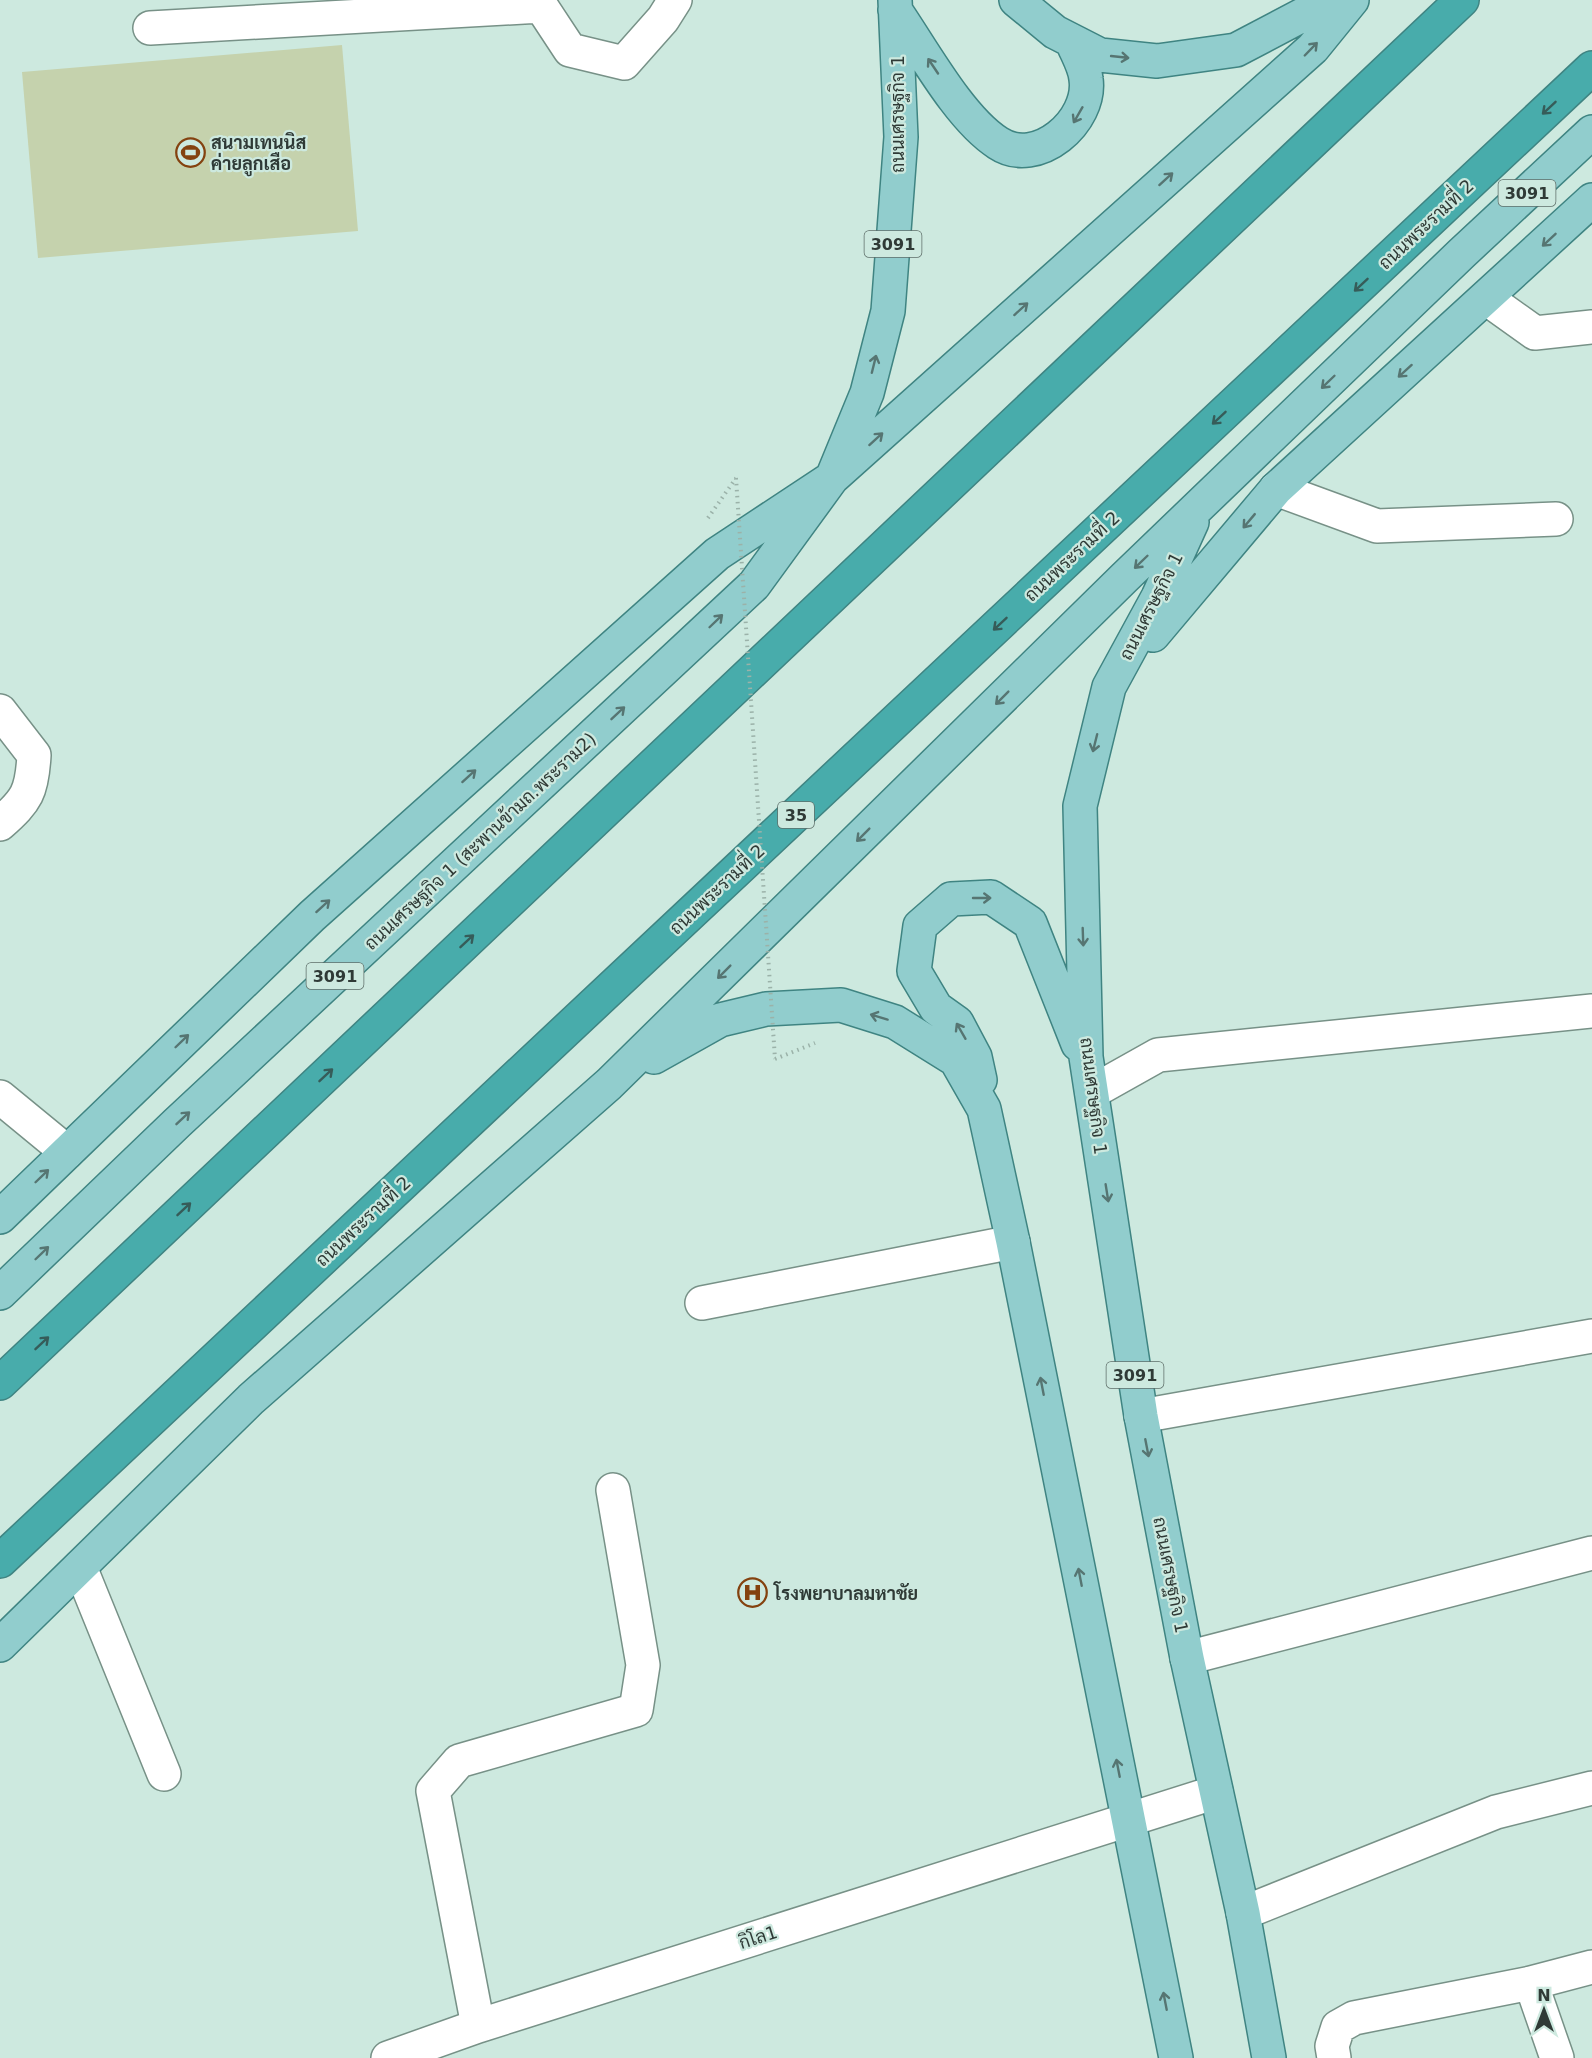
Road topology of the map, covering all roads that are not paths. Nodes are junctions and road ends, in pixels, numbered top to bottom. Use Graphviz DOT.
graph roads {
  1 [pos="675,0"];
  2 [pos="1016,0"];
  3 [pos="1331,0"];
  4 [pos="1352,0"];
  5 [pos="1462,0"];
  6 [pos="895,5"];
  7 [pos="150,28"];
  8 [pos="1072,40"];
  9 [pos="1592,68"];
  10 [pos="1592,132"];
  11 [pos="1592,200"];
  12 [pos="1486,298"];
  13 [pos="1592,327"];
  14 [pos="832,478"];
  15 [pos="1276,489"];
  16 [pos="1198,507"];
  17 [pos="1556,519"];
  18 [pos="673,662"];
  19 [pos="1110,687"];
  20 [pos="0,711"];
  21 [pos="0,824"];
  22 [pos="1592,1011"];
  23 [pos="1090,1083"];
  24 [pos="609,1084"];
  25 [pos="0,1097"];
  26 [pos="989,1126"];
  27 [pos="67,1152"];
  28 [pos="0,1217"];
  29 [pos="1013,1242"];
  30 [pos="0,1293"];
  31 [pos="702,1303"];
  32 [pos="1592,1336"];
  33 [pos="0,1383"];
  34 [pos="1141,1416"];
  35 [pos="614,1490"];
  36 [pos="1592,1552"];
  37 [pos="0,1561"];
  38 [pos="80,1567"];
  39 [pos="0,1645"];
  40 [pos="1187,1658"];
  41 [pos="164,1774"];
  42 [pos="1592,1788"];
  43 [pos="1216,1792"];
  44 [pos="1128,1819"];
  45 [pos="1243,1913"];
  46 [pos="1592,1968"];
  47 [pos="1531,1983"];
  48 [pos="478,2026"];
  49 [pos="444,2049"];
  50 [pos="388,2058"];
  51 [pos="1176,2058"];
  52 [pos="1269,2058"];
  53 [pos="1334,2058"];
  54 [pos="1557,2058"];
  1 -- 7 [label="street"];
  2 -- 8 [label="main road"];
  8 -- 3 [label="main road, one-way"];
  14 -- 4 [label="main road, one-way"];
  33 -- 5 [label="highway, one-way"];
  8 -- 6 [label="main road, one-way"];
  14 -- 6 [label="main road, ถนนเศรษฐกิจ 1 / 3091, one-way"];
  9 -- 37 [label="highway, ถนนพระรามที่ 2 / 35, one-way"];
  10 -- 16 [label="main road, ถนนเศรษฐกิจ 1 / 3091, one-way"];
  11 -- 12 [label="main road, one-way"];
  12 -- 13 [label="street"];
  12 -- 15 [label="main road, one-way"];
  18 -- 14 [label="main road, ถนนเศรษฐกิจ 1 / 3091, one-way"];
  27 -- 14 [label="main road, one-way"];
  15 -- 17 [label="street"];
  15 -- 19 [label="main road, one-way"];
  16 -- 19 [label="main road, ถนนเศรษฐกิจ 1 / 3091"];
  16 -- 24 [label="main road, one-way"];
  30 -- 18 [label="main road, ถนนเศรษฐกิจ 1 (สะพานข้ามถ.พระราม2) / 3091, one-way"];
  19 -- 23 [label="main road, ถนนเศรษฐกิจ 1 / 3091, one-way"];
  20 -- 21 [label="street"];
  22 -- 23 [label="street"];
  26 -- 23 [label="main road, one-way"];
  23 -- 34 [label="main road, ถนนเศรษฐกิจ 1 / 3091, one-way"];
  26 -- 24 [label="main road, one-way"];
  24 -- 38 [label="main road"];
  25 -- 27 [label="street"];
  26 -- 29 [label="main road"];
  28 -- 27 [label="main road, one-way"];
  29 -- 31 [label="street"];
  44 -- 29 [label="main road, one-way"];
  32 -- 34 [label="street"];
  34 -- 40 [label="main road, ถนนเศรษฐกิจ 1 / 3091, one-way"];
  35 -- 48 [label="street"];
  36 -- 40 [label="street"];
  38 -- 39 [label="main road"];
  38 -- 41 [label="street"];
  40 -- 43 [label="main road, ถนนเศรษฐกิจ 1 / 3091"];
  42 -- 45 [label="street"];
  43 -- 44 [label="street, กิโล1"];
  43 -- 45 [label="main road, ถนนเศรษฐกิจ 1 / 3091"];
  44 -- 48 [label="street, กิโล1"];
  51 -- 44 [label="main road, one-way"];
  45 -- 52 [label="main road, ถนนเศรษฐกิจ 1 / 3091"];
  46 -- 47 [label="street"];
  47 -- 53 [label="street"];
  47 -- 54 [label="street"];
  48 -- 49 [label="street, กิโล1"];
  49 -- 50 [label="street, กิโล1"];
}
